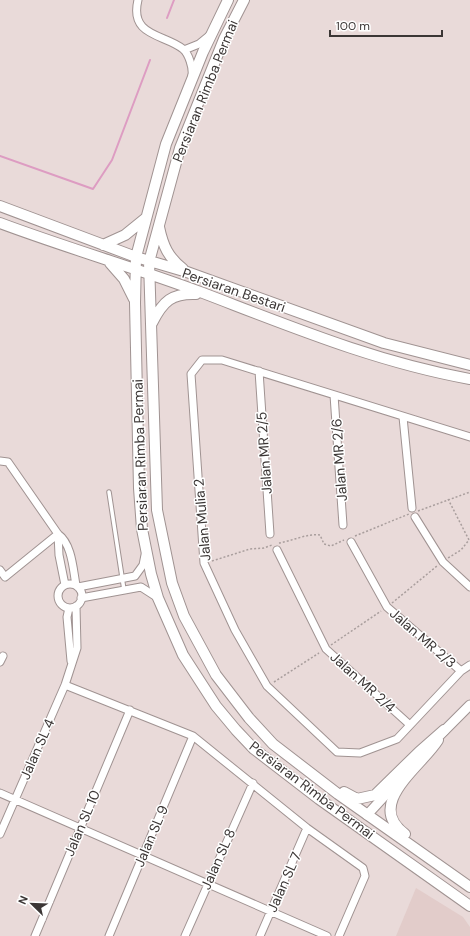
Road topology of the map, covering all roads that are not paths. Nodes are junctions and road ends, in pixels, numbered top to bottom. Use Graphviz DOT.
graph roads {
  1 [pos="138,0"];
  2 [pos="228,0"];
  3 [pos="244,0"];
  4 [pos="211,34"];
  5 [pos="184,50"];
  6 [pos="192,78"];
  7 [pos="0,206"];
  8 [pos="147,216"];
  9 [pos="0,223"];
  10 [pos="159,225"];
  11 [pos="103,245"];
  12 [pos="136,257"];
  13 [pos="108,261"];
  14 [pos="149,262"];
  15 [pos="136,270"];
  16 [pos="187,272"];
  17 [pos="148,274"];
  18 [pos="204,294"];
  19 [pos="135,303"];
  20 [pos="151,324"];
  21 [pos="470,365"];
  22 [pos="259,371"];
  23 [pos="470,379"];
  24 [pos="334,395"];
  25 [pos="403,417"];
  26 [pos="470,437"];
  27 [pos="0,461"];
  28 [pos="109,492"];
  29 [pos="412,508"];
  30 [pos="415,517"];
  31 [pos="343,525"];
  32 [pos="58,534"];
  33 [pos="270,534"];
  34 [pos="351,542"];
  35 [pos="277,550"];
  36 [pos="146,551"];
  37 [pos="0,570"];
  38 [pos="121,578"];
  39 [pos="65,585"];
  40 [pos="77,586"];
  41 [pos="470,587"];
  42 [pos="124,590"];
  43 [pos="82,598"];
  44 [pos="158,598"];
  45 [pos="73,607"];
  46 [pos="470,665"];
  47 [pos="461,671"];
  48 [pos="65,685"];
  49 [pos="470,705"];
  50 [pos="130,710"];
  51 [pos="410,725"];
  52 [pos="444,730"];
  53 [pos="193,736"];
  54 [pos="273,744"];
  55 [pos="280,768"];
  56 [pos="253,783"];
  57 [pos="0,793"];
  58 [pos="14,799"];
  59 [pos="368,815"];
  60 [pos="79,828"];
  61 [pos="307,828"];
  62 [pos="0,834"];
  63 [pos="144,855"];
  64 [pos="453,875"];
  65 [pos="208,883"];
  66 [pos="442,884"];
  67 [pos="470,887"];
  68 [pos="470,906"];
  69 [pos="271,912"];
  70 [pos="35,936"];
  71 [pos="109,936"];
  72 [pos="185,936"];
  73 [pos="260,936"];
  74 [pos="327,936"];
  75 [pos="339,936"];
  1 -- 5 [label="street"];
  2 -- 4 [label="main road, Persiaran Rimba Permai"];
  3 -- 10 [label="main road, Persiaran Rimba Permai"];
  4 -- 5 [label="street"];
  4 -- 6 [label="main road, Persiaran Rimba Permai"];
  5 -- 6 [label="street"];
  6 -- 8 [label="main road, Persiaran Rimba Permai"];
  7 -- 11 [label="main road, Persiaran Bestari"];
  8 -- 11 [label="main road"];
  8 -- 12 [label="main road, Persiaran Rimba Permai"];
  9 -- 13 [label="main road, Persiaran Bestari"];
  10 -- 14 [label="main road, Persiaran Rimba Permai"];
  10 -- 16 [label="main road"];
  11 -- 12 [label="main road, Persiaran Bestari"];
  12 -- 14 [label="main road, Persiaran Bestari"];
  12 -- 15 [label="main road, Persiaran Rimba Permai"];
  13 -- 15 [label="main road, Persiaran Bestari"];
  13 -- 19 [label="main road"];
  14 -- 16 [label="main road, Persiaran Bestari"];
  14 -- 17 [label="main road, Persiaran Rimba Permai"];
  15 -- 17 [label="main road, Persiaran Bestari"];
  15 -- 19 [label="main road, Persiaran Rimba Permai"];
  16 -- 21 [label="main road, Persiaran Bestari"];
  17 -- 18 [label="main road, Persiaran Bestari"];
  17 -- 20 [label="main road, Persiaran Rimba Permai"];
  18 -- 20 [label="main road"];
  18 -- 23 [label="main road, Persiaran Bestari"];
  19 -- 36 [label="main road, Persiaran Rimba Permai"];
  20 -- 54 [label="main road, Persiaran Rimba Permai"];
  22 -- 24 [label="street, Jalan Mulia 2"];
  22 -- 33 [label="street, Jalan MR 2/5"];
  22 -- 51 [label="street, Jalan Mulia 2"];
  24 -- 25 [label="street, Jalan Mulia 2"];
  24 -- 31 [label="street, Jalan MR 2/6"];
  25 -- 26 [label="street, Jalan Mulia 2"];
  25 -- 29 [label="street"];
  27 -- 32 [label="street"];
  28 -- 38 [label="lane"];
  30 -- 41 [label="street"];
  32 -- 37 [label="street"];
  32 -- 39 [label="street"];
  32 -- 40 [label="street"];
  34 -- 47 [label="street, Jalan MR 2/3"];
  35 -- 51 [label="street, Jalan MR 2/4"];
  36 -- 38 [label="street"];
  36 -- 44 [label="main road, Persiaran Rimba Permai"];
  38 -- 40 [label="street"];
  38 -- 42 [label="lane"];
  39 -- 40 [label="street"];
  39 -- 45 [label="street"];
  40 -- 43 [label="street"];
  42 -- 43 [label="street"];
  42 -- 44 [label="street"];
  43 -- 45 [label="street"];
  44 -- 55 [label="main road, Persiaran Rimba Permai"];
  45 -- 48 [label="street, Jalan SL 4"];
  46 -- 47 [label="street, Jalan Mulia 2"];
  47 -- 51 [label="street, Jalan Mulia 2"];
  48 -- 50 [label="street"];
  48 -- 58 [label="street, Jalan SL 4"];
  49 -- 52 [label="street"];
  50 -- 53 [label="street"];
  50 -- 60 [label="street, Jalan SL 10"];
  52 -- 54 [label="main road"];
  52 -- 59 [label="street"];
  52 -- 64 [label="main road"];
  53 -- 56 [label="street"];
  53 -- 63 [label="street, Jalan SL 9"];
  54 -- 59 [label="main road, Persiaran Rimba Permai"];
  55 -- 59 [label="main road"];
  55 -- 66 [label="main road, Persiaran Rimba Permai"];
  56 -- 61 [label="street"];
  56 -- 65 [label="street, Jalan SL 8"];
  57 -- 58 [label="street"];
  58 -- 60 [label="street"];
  58 -- 62 [label="street, Jalan SL 4"];
  59 -- 64 [label="main road, Persiaran Rimba Permai"];
  59 -- 66 [label="main road"];
  60 -- 63 [label="street"];
  60 -- 70 [label="street, Jalan SL 10"];
  61 -- 69 [label="street, Jalan SL 7"];
  61 -- 75 [label="street"];
  63 -- 65 [label="street"];
  63 -- 71 [label="street, Jalan SL 9"];
  64 -- 67 [label="main road, Persiaran Rimba Permai"];
  65 -- 69 [label="street"];
  65 -- 72 [label="street, Jalan SL 8"];
  66 -- 68 [label="main road, Persiaran Rimba Permai"];
  69 -- 73 [label="street, Jalan SL 7"];
  69 -- 74 [label="street"];
}
